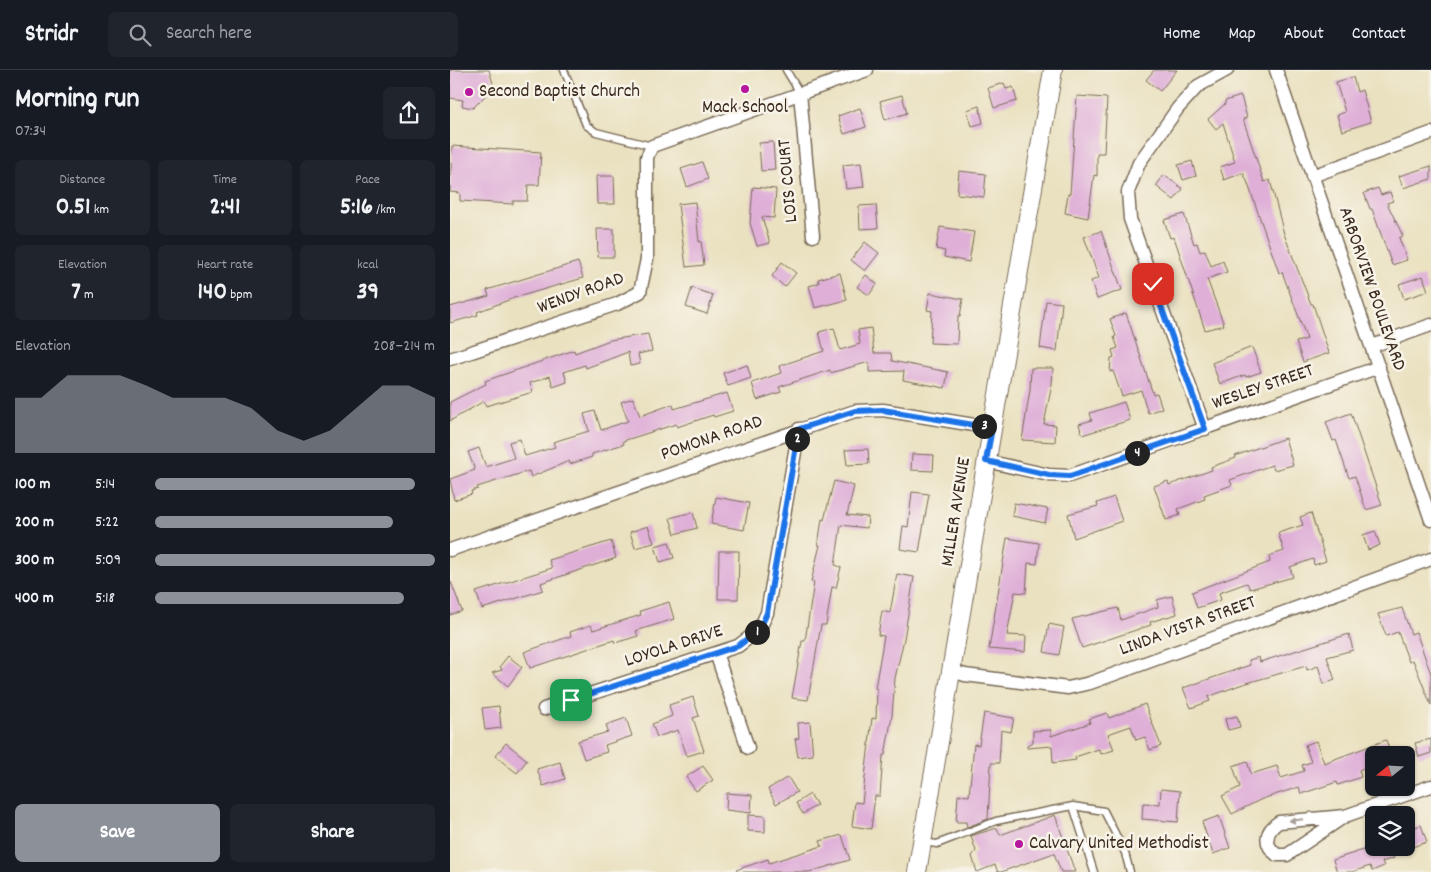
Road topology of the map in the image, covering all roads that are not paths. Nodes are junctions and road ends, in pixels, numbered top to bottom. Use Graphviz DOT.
graph roads {
  1 [pos="564,70"];
  2 [pos="786,70"];
  3 [pos="1053,70"];
  4 [pos="1228,70"];
  5 [pos="1276,70"];
  6 [pos="860,71"];
  7 [pos="800,93"];
  8 [pos="1431,133"];
  9 [pos="652,146"];
  10 [pos="1312,176"];
  11 [pos="813,236"];
  12 [pos="1431,325"];
  13 [pos="1372,346"];
  14 [pos="450,359"];
  15 [pos="1379,367"];
  16 [pos="992,428"];
  17 [pos="799,429"];
  18 [pos="1205,429"];
  19 [pos="986,461"];
  20 [pos="1431,519"];
  21 [pos="450,550"];
  22 [pos="1431,559"];
  23 [pos="716,654"];
  24 [pos="952,672"];
  25 [pos="544,709"];
  26 [pos="748,748"];
  27 [pos="1431,786"];
  28 [pos="1073,806"];
  29 [pos="1344,816"];
  30 [pos="922,842"];
  31 [pos="917,872"];
  32 [pos="1094,872"];
  33 [pos="1130,872"];
  1 -- 9 [label="lane"];
  2 -- 7 [label="lane"];
  3 -- 16 [label="main road, MILLER AVENUE"];
  4 -- 18 [label="street"];
  5 -- 10 [label="street, ARBORVIEW BOULEVARD"];
  6 -- 7 [label="street"];
  7 -- 9 [label="street"];
  7 -- 11 [label="street, LOIS COURT"];
  8 -- 10 [label="street"];
  9 -- 14 [label="street, WENDY ROAD"];
  10 -- 13 [label="street, ARBORVIEW BOULEVARD"];
  12 -- 13 [label="street"];
  13 -- 15 [label="street, ARBORVIEW BOULEVARD"];
  15 -- 18 [label="street, WESLEY STREET"];
  15 -- 20 [label="street, ARBORVIEW BOULEVARD"];
  16 -- 17 [label="street, POMONA ROAD"];
  16 -- 19 [label="main road, MILLER AVENUE"];
  17 -- 21 [label="street, POMONA ROAD"];
  17 -- 23 [label="street, LOYOLA DRIVE"];
  18 -- 19 [label="street, WESLEY STREET"];
  19 -- 24 [label="main road, MILLER AVENUE"];
  22 -- 24 [label="street, LINDA VISTA STREET"];
  23 -- 25 [label="street, LOYOLA DRIVE"];
  23 -- 26 [label="street"];
  24 -- 30 [label="main road, MILLER AVENUE"];
  27 -- 29 [label="street"];
  28 -- 30 [label="lane"];
  28 -- 32 [label="lane"];
  28 -- 33 [label="lane"];
  29 -- 29 [label="street, one-way"];
  30 -- 31 [label="main road, MILLER AVENUE"];
}
